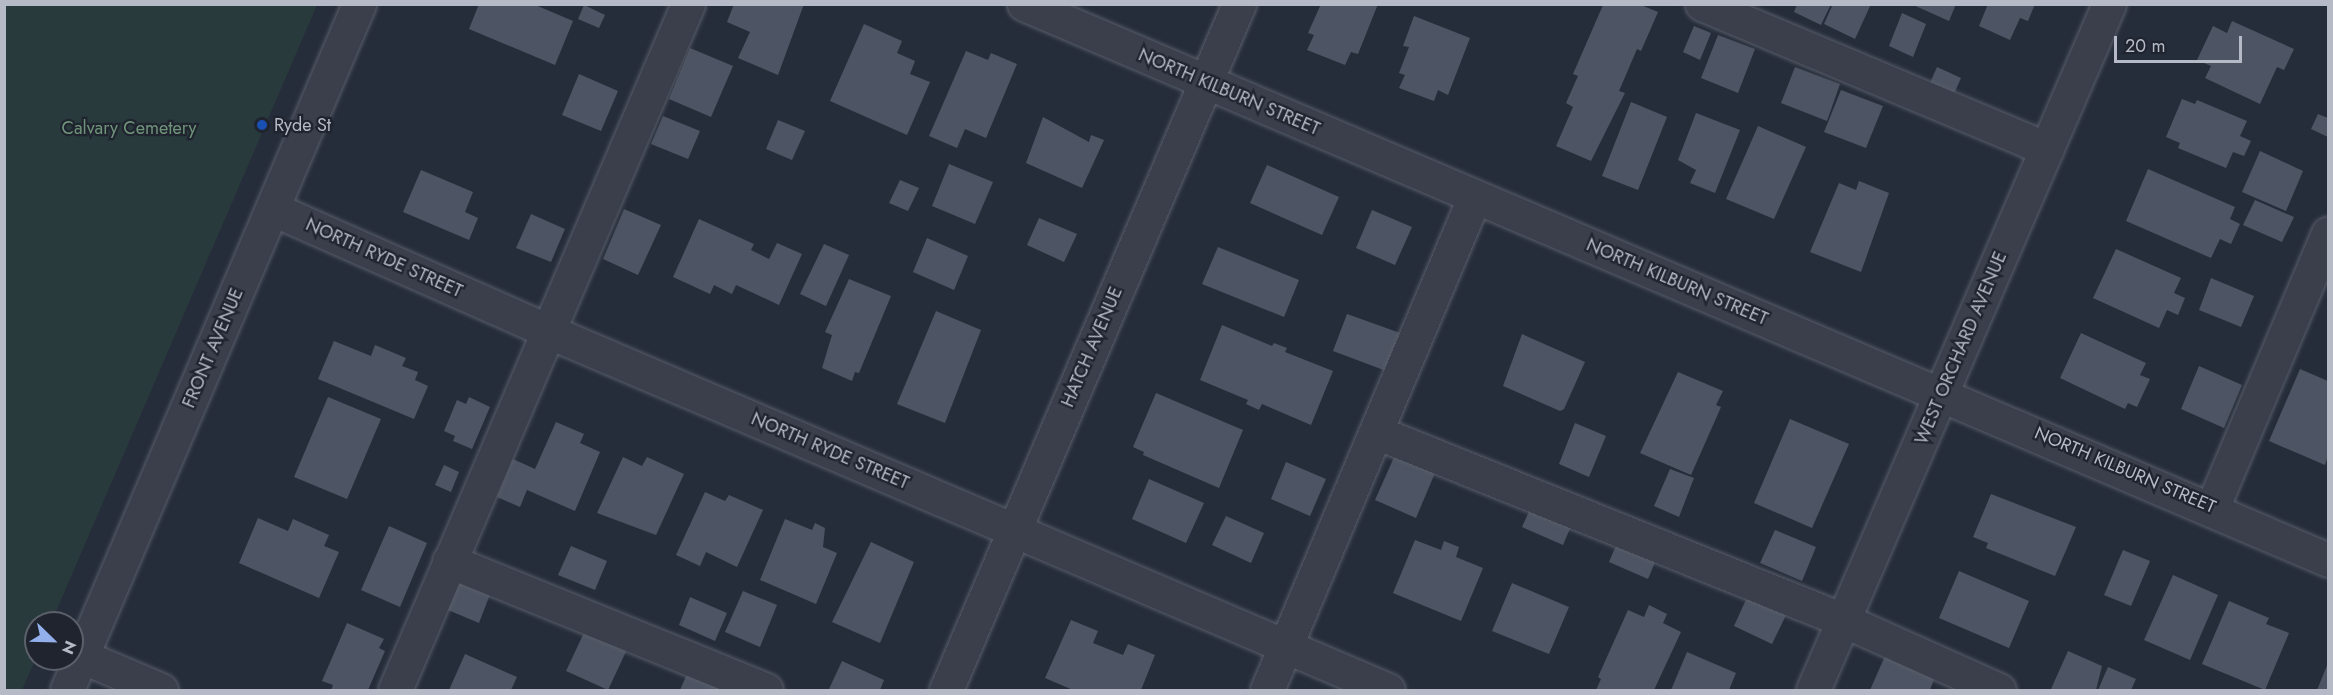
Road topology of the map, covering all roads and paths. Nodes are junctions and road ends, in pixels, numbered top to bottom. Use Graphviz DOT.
graph roads {
  1 [pos="359,4"];
  2 [pos="688,4"];
  3 [pos="1024,4"];
  4 [pos="1239,4"];
  5 [pos="1702,4"];
  6 [pos="2109,4"];
  7 [pos="1206,81"];
  8 [pos="2047,149"];
  9 [pos="1474,198"];
  10 [pos="273,209"];
  11 [pos="2328,233"];
  12 [pos="550,332"];
  13 [pos="1942,392"];
  14 [pos="1376,432"];
  15 [pos="2212,507"];
  16 [pos="1014,530"];
  17 [pos="2328,560"];
  18 [pos="449,561"];
  19 [pos="1843,620"];
  20 [pos="1286,647"];
  21 [pos="84,649"];
  22 [pos="84,657"];
  23 [pos="75,671"];
  24 [pos="67,690"];
  25 [pos="161,690"];
  26 [pos="395,690"];
  27 [pos="766,690"];
  28 [pos="946,690"];
  29 [pos="1267,690"];
  30 [pos="1388,690"];
  31 [pos="1813,690"];
  32 [pos="1999,690"];
  1 -- 10 [label="street, FRONT AVENUE"];
  2 -- 12 [label="street"];
  3 -- 7 [label="street, NORTH KILBURN STREET"];
  4 -- 7 [label="street, HATCH AVENUE"];
  5 -- 8 [label="street"];
  6 -- 8 [label="street, WEST ORCHARD AVENUE"];
  7 -- 9 [label="street, NORTH KILBURN STREET"];
  7 -- 16 [label="street, HATCH AVENUE"];
  8 -- 13 [label="street, WEST ORCHARD AVENUE"];
  9 -- 13 [label="street, NORTH KILBURN STREET"];
  9 -- 14 [label="street"];
  10 -- 12 [label="street, NORTH RYDE STREET"];
  10 -- 21 [label="street, FRONT AVENUE"];
  11 -- 15 [label="street"];
  12 -- 16 [label="street, NORTH RYDE STREET"];
  12 -- 18 [label="street"];
  13 -- 15 [label="street, NORTH KILBURN STREET"];
  13 -- 19 [label="street, WEST ORCHARD AVENUE"];
  14 -- 19 [label="street"];
  14 -- 20 [label="street"];
  15 -- 17 [label="street, NORTH KILBURN STREET"];
  16 -- 20 [label="street, NORTH RYDE STREET"];
  16 -- 28 [label="street, HATCH AVENUE"];
  18 -- 26 [label="street"];
  18 -- 27 [label="street"];
  19 -- 31 [label="street, WEST ORCHARD AVENUE"];
  19 -- 32 [label="street"];
  20 -- 29 [label="street"];
  20 -- 30 [label="street, NORTH RYDE STREET"];
  22 -- 25 [label="street"];
  23 -- 24 [label="street, FRONT AVENUE"];
}
